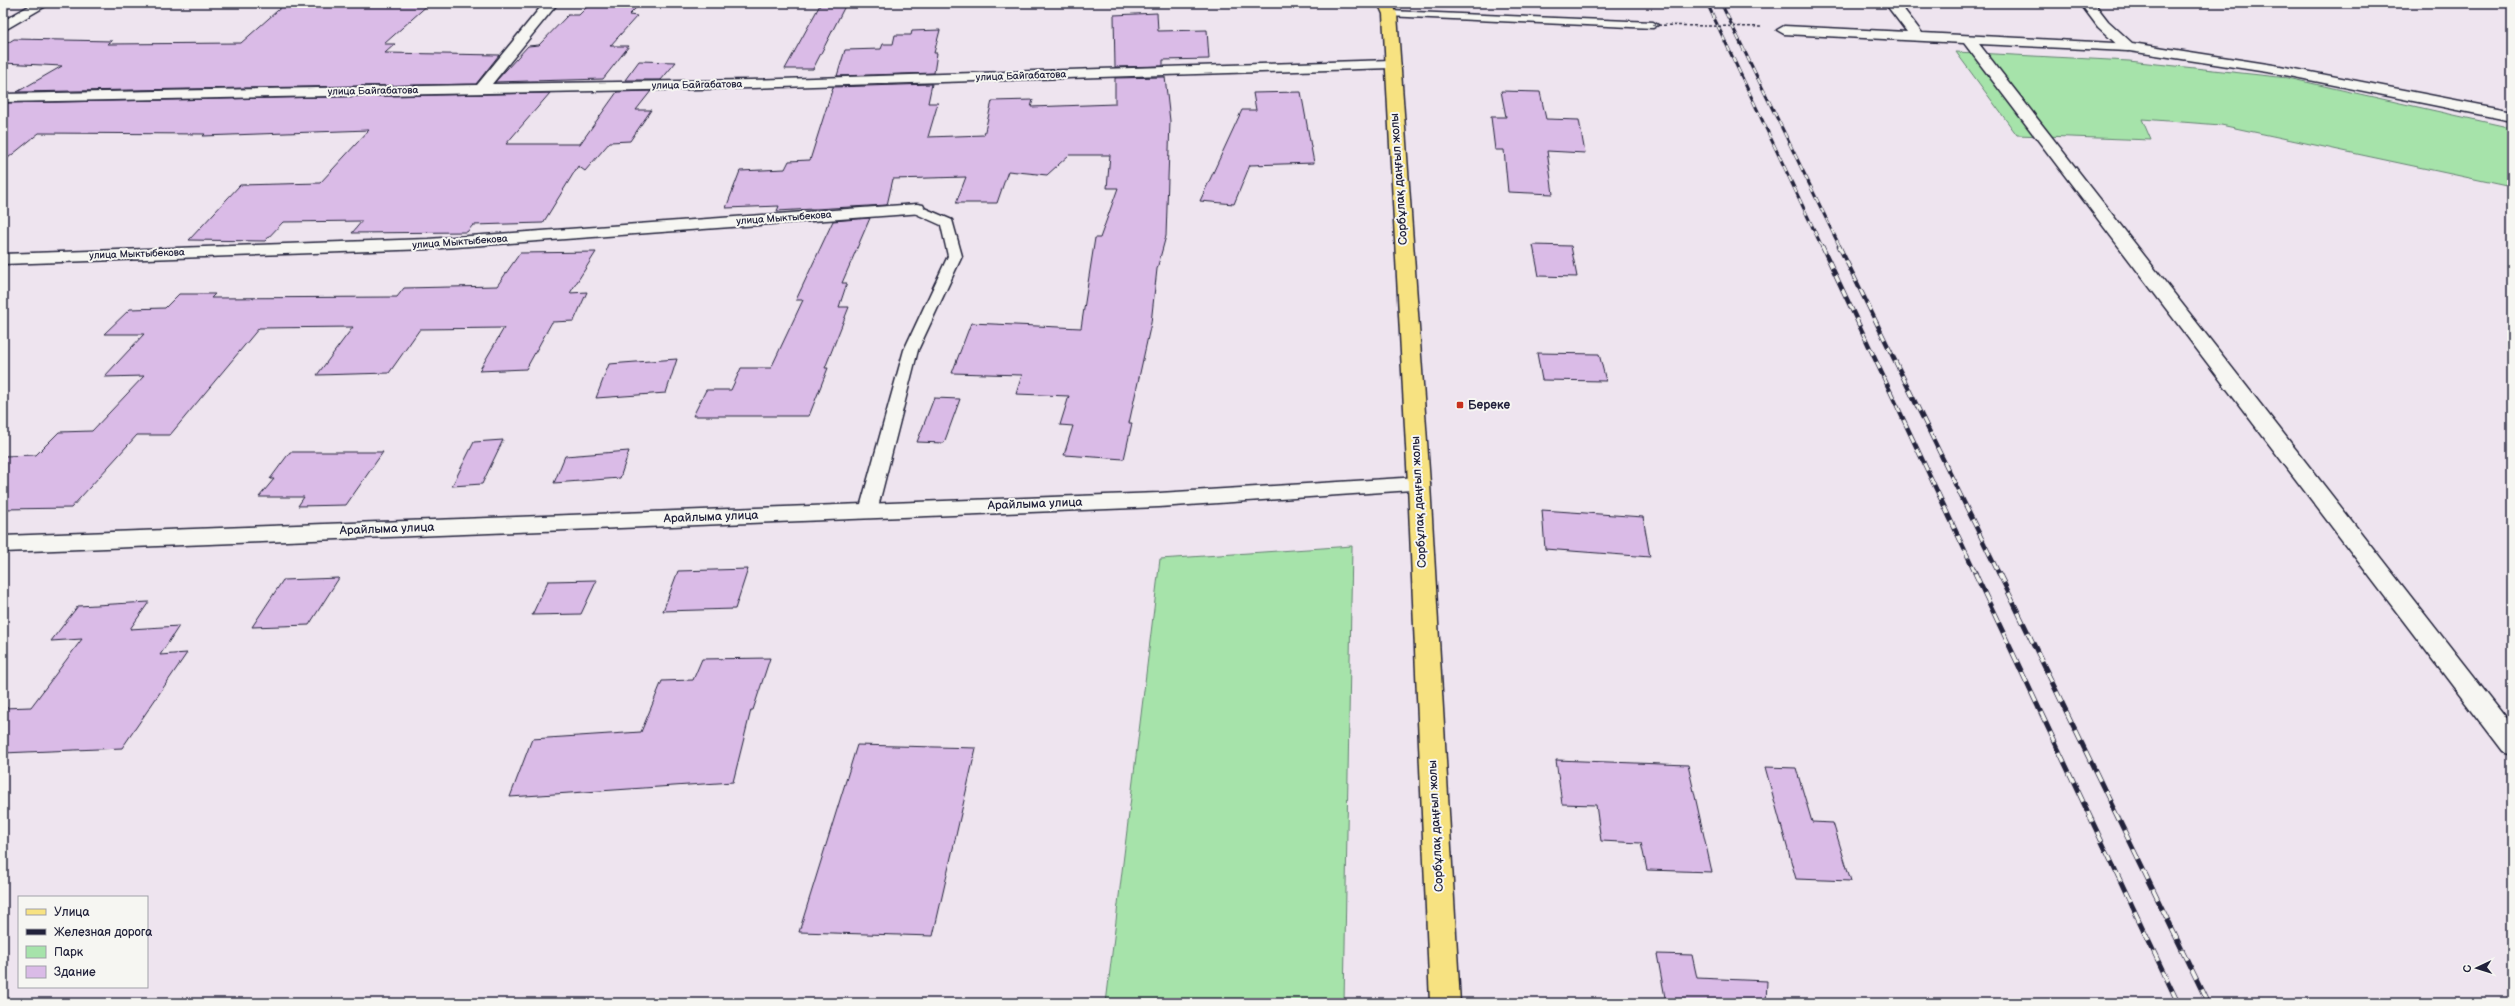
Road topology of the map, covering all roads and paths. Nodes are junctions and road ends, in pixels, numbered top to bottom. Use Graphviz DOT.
graph roads {
  1 [pos="44,3"];
  2 [pos="551,3"];
  3 [pos="1892,3"];
  4 [pos="2087,3"];
  5 [pos="1387,9"];
  6 [pos="1653,25"];
  7 [pos="3,27"];
  8 [pos="1763,27"];
  9 [pos="1784,30"];
  10 [pos="1917,35"];
  11 [pos="1967,38"];
  12 [pos="2128,47"];
  13 [pos="1391,64"];
  14 [pos="481,89"];
  15 [pos="3,98"];
  16 [pos="2512,116"];
  17 [pos="917,209"];
  18 [pos="3,259"];
  19 [pos="1419,484"];
  20 [pos="868,511"];
  21 [pos="3,544"];
  22 [pos="2512,745"];
  23 [pos="1445,1003"];
  1 -- 7 [label="street"];
  2 -- 14 [label="street"];
  3 -- 10 [label="street"];
  4 -- 12 [label="street"];
  5 -- 6 [label="lane"];
  5 -- 13 [label="main road, Сорбұлақ даңғыл жолы"];
  6 -- 8 [label="path, bridge"];
  9 -- 10 [label="street"];
  10 -- 11 [label="street"];
  11 -- 12 [label="street"];
  11 -- 22 [label="street"];
  12 -- 16 [label="street"];
  13 -- 14 [label="street, улица Байгабатова"];
  13 -- 19 [label="main road, Сорбұлақ даңғыл жолы"];
  14 -- 15 [label="street, улица Байгабатова"];
  17 -- 18 [label="street, улица Мыктыбекова"];
  17 -- 20 [label="lane"];
  19 -- 20 [label="street, Арайлыма улица"];
  19 -- 23 [label="main road, Сорбұлақ даңғыл жолы"];
  20 -- 21 [label="street, Арайлыма улица"];
}
